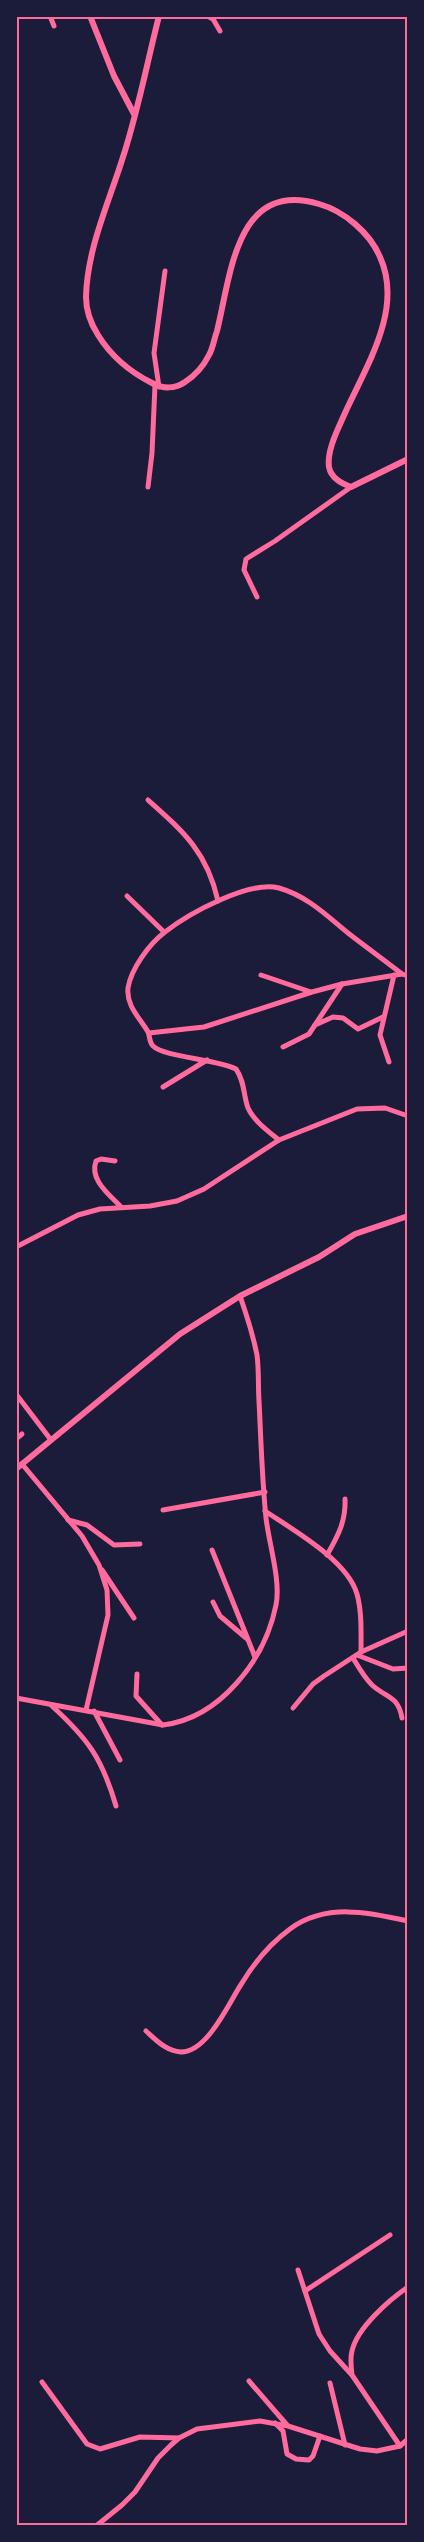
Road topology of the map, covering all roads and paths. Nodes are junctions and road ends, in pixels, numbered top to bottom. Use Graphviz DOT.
graph roads {
  1 [pos="50,16"];
  2 [pos="90,16"];
  3 [pos="159,16"];
  4 [pos="207,16"];
  5 [pos="54,26"];
  6 [pos="220,31"];
  7 [pos="134,114"];
  8 [pos="165,271"];
  9 [pos="157,386"];
  10 [pos="408,459"];
  11 [pos="148,487"];
  12 [pos="351,487"];
  13 [pos="257,597"];
  14 [pos="148,800"];
  15 [pos="127,896"];
  16 [pos="218,901"];
  17 [pos="164,932"];
  18 [pos="261,975"];
  19 [pos="405,975"];
  20 [pos="394,976"];
  21 [pos="342,984"];
  22 [pos="312,992"];
  23 [pos="383,1016"];
  24 [pos="315,1025"];
  25 [pos="149,1033"];
  26 [pos="284,1047"];
  27 [pos="207,1060"];
  28 [pos="389,1062"];
  29 [pos="163,1087"];
  30 [pos="408,1116"];
  31 [pos="279,1140"];
  32 [pos="115,1160"];
  33 [pos="121,1207"];
  34 [pos="408,1216"];
  35 [pos="16,1247"];
  36 [pos="240,1296"];
  37 [pos="16,1394"];
  38 [pos="22,1434"];
  39 [pos="16,1439"];
  40 [pos="51,1440"];
  41 [pos="19,1467"];
  42 [pos="265,1492"];
  43 [pos="345,1499"];
  44 [pos="163,1510"];
  45 [pos="265,1511"];
  46 [pos="68,1520"];
  47 [pos="140,1544"];
  48 [pos="212,1550"];
  49 [pos="327,1555"];
  50 [pos="99,1565"];
  51 [pos="213,1602"];
  52 [pos="134,1618"];
  53 [pos="408,1631"];
  54 [pos="246,1639"];
  55 [pos="357,1655"];
  56 [pos="255,1657"];
  57 [pos="408,1668"];
  58 [pos="137,1674"];
  59 [pos="16,1698"];
  60 [pos="51,1705"];
  61 [pos="292,1708"];
  62 [pos="86,1710"];
  63 [pos="94,1711"];
  64 [pos="402,1718"];
  65 [pos="163,1725"];
  66 [pos="120,1760"];
  67 [pos="116,1806"];
  68 [pos="408,1921"];
  69 [pos="146,2031"];
  70 [pos="390,2235"];
  71 [pos="298,2270"];
  72 [pos="408,2287"];
  73 [pos="305,2291"];
  74 [pos="352,2375"];
  75 [pos="249,2380"];
  76 [pos="42,2382"];
  77 [pos="330,2383"];
  78 [pos="274,2422"];
  79 [pos="288,2426"];
  80 [pos="320,2436"];
  81 [pos="179,2438"];
  82 [pos="408,2439"];
  83 [pos="344,2444"];
  84 [pos="400,2446"];
  85 [pos="96,2526"];
  1 -- 5 [label="street"];
  2 -- 7 [label="street"];
  3 -- 7 [label="street"];
  4 -- 6 [label="street"];
  7 -- 9 [label="street"];
  8 -- 9 [label="street"];
  9 -- 11 [label="street"];
  9 -- 12 [label="street"];
  10 -- 12 [label="street"];
  12 -- 13 [label="street"];
  14 -- 16 [label="street"];
  15 -- 17 [label="street"];
  16 -- 17 [label="street"];
  16 -- 19 [label="street"];
  17 -- 25 [label="street"];
  18 -- 22 [label="street"];
  19 -- 20 [label="street"];
  20 -- 21 [label="street"];
  20 -- 23 [label="street"];
  21 -- 22 [label="street"];
  21 -- 24 [label="street"];
  22 -- 25 [label="street"];
  23 -- 24 [label="street"];
  23 -- 28 [label="street"];
  24 -- 26 [label="street"];
  25 -- 27 [label="street"];
  27 -- 29 [label="street"];
  27 -- 31 [label="street"];
  30 -- 31 [label="street"];
  31 -- 33 [label="street"];
  32 -- 33 [label="street"];
  33 -- 35 [label="street"];
  34 -- 36 [label="street"];
  36 -- 40 [label="street"];
  36 -- 42 [label="street"];
  37 -- 40 [label="street"];
  38 -- 39 [label="street"];
  40 -- 41 [label="street"];
  41 -- 46 [label="street"];
  42 -- 44 [label="street"];
  42 -- 45 [label="street"];
  43 -- 49 [label="street"];
  45 -- 49 [label="street"];
  45 -- 56 [label="street"];
  46 -- 47 [label="street"];
  46 -- 50 [label="street"];
  48 -- 54 [label="street"];
  49 -- 55 [label="street"];
  50 -- 52 [label="street"];
  50 -- 62 [label="street"];
  51 -- 54 [label="street"];
  53 -- 55 [label="street"];
  54 -- 56 [label="street"];
  55 -- 57 [label="street"];
  55 -- 61 [label="street"];
  55 -- 64 [label="street"];
  56 -- 65 [label="street"];
  58 -- 65 [label="street"];
  59 -- 60 [label="street"];
  60 -- 62 [label="street"];
  60 -- 67 [label="street"];
  62 -- 63 [label="street"];
  63 -- 65 [label="street"];
  63 -- 66 [label="street"];
  68 -- 69 [label="street"];
  70 -- 73 [label="street"];
  71 -- 73 [label="street"];
  72 -- 74 [label="street"];
  73 -- 74 [label="street"];
  74 -- 84 [label="street"];
  75 -- 79 [label="street"];
  76 -- 81 [label="street"];
  77 -- 83 [label="street"];
  78 -- 79 [label="street"];
  78 -- 80 [label="street"];
  78 -- 81 [label="street"];
  79 -- 80 [label="street"];
  80 -- 83 [label="street"];
  81 -- 85 [label="street"];
  82 -- 84 [label="street"];
  83 -- 84 [label="street"];
}
